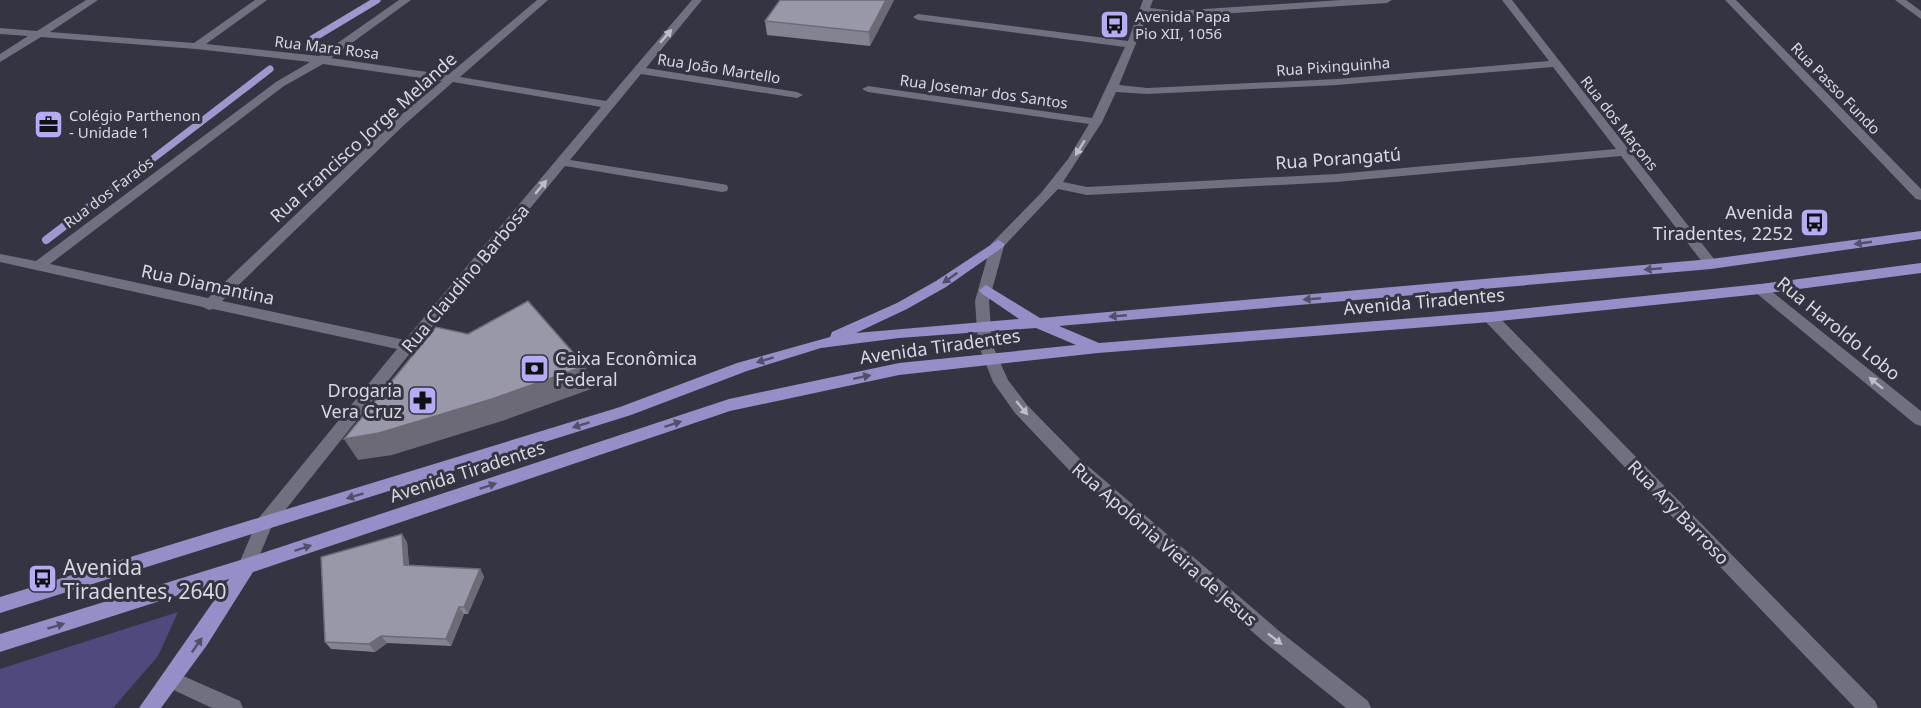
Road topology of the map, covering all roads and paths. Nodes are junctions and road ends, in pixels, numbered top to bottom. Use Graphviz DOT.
graph roads {
  1 [pos="93,0"];
  2 [pos="262,0"];
  3 [pos="406,0"];
  4 [pos="543,0"];
  5 [pos="697,0"];
  6 [pos="1387,0"];
  7 [pos="1507,0"];
  8 [pos="1730,0"];
  9 [pos="1900,0"];
  10 [pos="1301,3"];
  11 [pos="1146,5"];
  12 [pos="1921,16"];
  13 [pos="918,17"];
  14 [pos="0,31"];
  15 [pos="39,33"];
  16 [pos="1132,45"];
  17 [pos="196,46"];
  18 [pos="0,59"];
  19 [pos="321,60"];
  20 [pos="1555,64"];
  21 [pos="637,70"];
  22 [pos="453,79"];
  23 [pos="1112,88"];
  24 [pos="868,89"];
  25 [pos="797,95"];
  26 [pos="608,105"];
  27 [pos="1096,122"];
  28 [pos="1624,152"];
  29 [pos="562,162"];
  30 [pos="1055,184"];
  31 [pos="722,188"];
  32 [pos="1921,196"];
  33 [pos="1921,235"];
  34 [pos="998,244"];
  35 [pos="0,258"];
  36 [pos="1711,264"];
  37 [pos="37,267"];
  38 [pos="1921,268"];
  39 [pos="1760,289"];
  40 [pos="986,290"];
  41 [pos="210,304"];
  42 [pos="1490,317"];
  43 [pos="1036,323"];
  44 [pos="982,327"];
  45 [pos="821,343"];
  46 [pos="408,346"];
  47 [pos="1098,348"];
  48 [pos="991,360"];
  49 [pos="1921,420"];
  50 [pos="264,524"];
  51 [pos="247,566"];
  52 [pos="0,605"];
  53 [pos="0,644"];
  54 [pos="172,680"];
  55 [pos="149,708"];
  56 [pos="233,708"];
  57 [pos="1361,708"];
  58 [pos="1868,708"];
  1 -- 15 [label="street"];
  2 -- 17 [label="street"];
  3 -- 19 [label="street, Rua dos Faraós"];
  4 -- 22 [label="street, Rua Francisco Jorge Melande"];
  21 -- 5 [label="street, Rua Claudino Barbosa, one-way"];
  6 -- 10 [label="street"];
  7 -- 20 [label="street, Rua dos Maçons"];
  8 -- 32 [label="street, Rua Passo Fundo"];
  9 -- 12 [label="street"];
  10 -- 11 [label="street"];
  11 -- 16 [label="street"];
  13 -- 16 [label="street"];
  14 -- 15 [label="street, Rua Mara Rosa"];
  15 -- 17 [label="street, Rua Mara Rosa"];
  15 -- 18 [label="street"];
  16 -- 23 [label="street"];
  17 -- 19 [label="street, Rua Mara Rosa"];
  19 -- 22 [label="street, Rua Mara Rosa"];
  19 -- 37 [label="street, Rua dos Faraós"];
  20 -- 23 [label="street, Rua Pixinguinha"];
  20 -- 28 [label="street, Rua dos Maçons"];
  21 -- 25 [label="street, Rua João Martello"];
  21 -- 26 [label="street, Rua Claudino Barbosa"];
  22 -- 26 [label="street, Rua Mara Rosa"];
  22 -- 41 [label="street, Rua Francisco Jorge Melande"];
  23 -- 27 [label="street"];
  24 -- 27 [label="street, Rua Josemar dos Santos"];
  26 -- 29 [label="street, Rua Claudino Barbosa"];
  27 -- 30 [label="street, one-way"];
  28 -- 30 [label="street, Rua Porangatú"];
  28 -- 36 [label="street, Rua dos Maçons"];
  29 -- 31 [label="street"];
  46 -- 29 [label="street, Rua Claudino Barbosa, one-way"];
  30 -- 34 [label="street"];
  33 -- 36 [label="main road, Avenida Tiradentes, one-way"];
  34 -- 40 [label="street, Rua Apolônia Vieira de Jesus"];
  34 -- 45 [label="main road, one-way"];
  35 -- 37 [label="street, Rua Diamantina"];
  36 -- 43 [label="main road, Avenida Tiradentes, one-way"];
  37 -- 41 [label="street, Rua Diamantina"];
  38 -- 39 [label="main road, Avenida Tiradentes"];
  39 -- 42 [label="main road, Avenida Tiradentes"];
  49 -- 39 [label="street, Rua Haroldo Lobo, one-way"];
  40 -- 43 [label="main road"];
  40 -- 44 [label="street, Rua Apolônia Vieira de Jesus"];
  41 -- 46 [label="street, Rua Diamantina"];
  42 -- 47 [label="main road, Avenida Tiradentes"];
  42 -- 58 [label="street, Rua Ary Barroso"];
  43 -- 44 [label="main road, Avenida Tiradentes"];
  43 -- 47 [label="main road"];
  44 -- 45 [label="main road, Avenida Tiradentes"];
  44 -- 48 [label="street, Rua Apolônia Vieira de Jesus"];
  45 -- 50 [label="main road, Avenida Tiradentes, one-way"];
  46 -- 50 [label="street, Rua Claudino Barbosa"];
  47 -- 48 [label="main road, Avenida Tiradentes"];
  51 -- 48 [label="main road, Avenida Tiradentes, one-way"];
  48 -- 57 [label="street, Rua Apolônia Vieira de Jesus, one-way"];
  50 -- 51 [label="street, Rua Claudino Barbosa"];
  50 -- 52 [label="main road, Avenida Tiradentes"];
  53 -- 51 [label="main road, Avenida Tiradentes, one-way"];
  54 -- 51 [label="main road, one-way"];
  54 -- 55 [label="main road"];
  54 -- 56 [label="street"];
}
